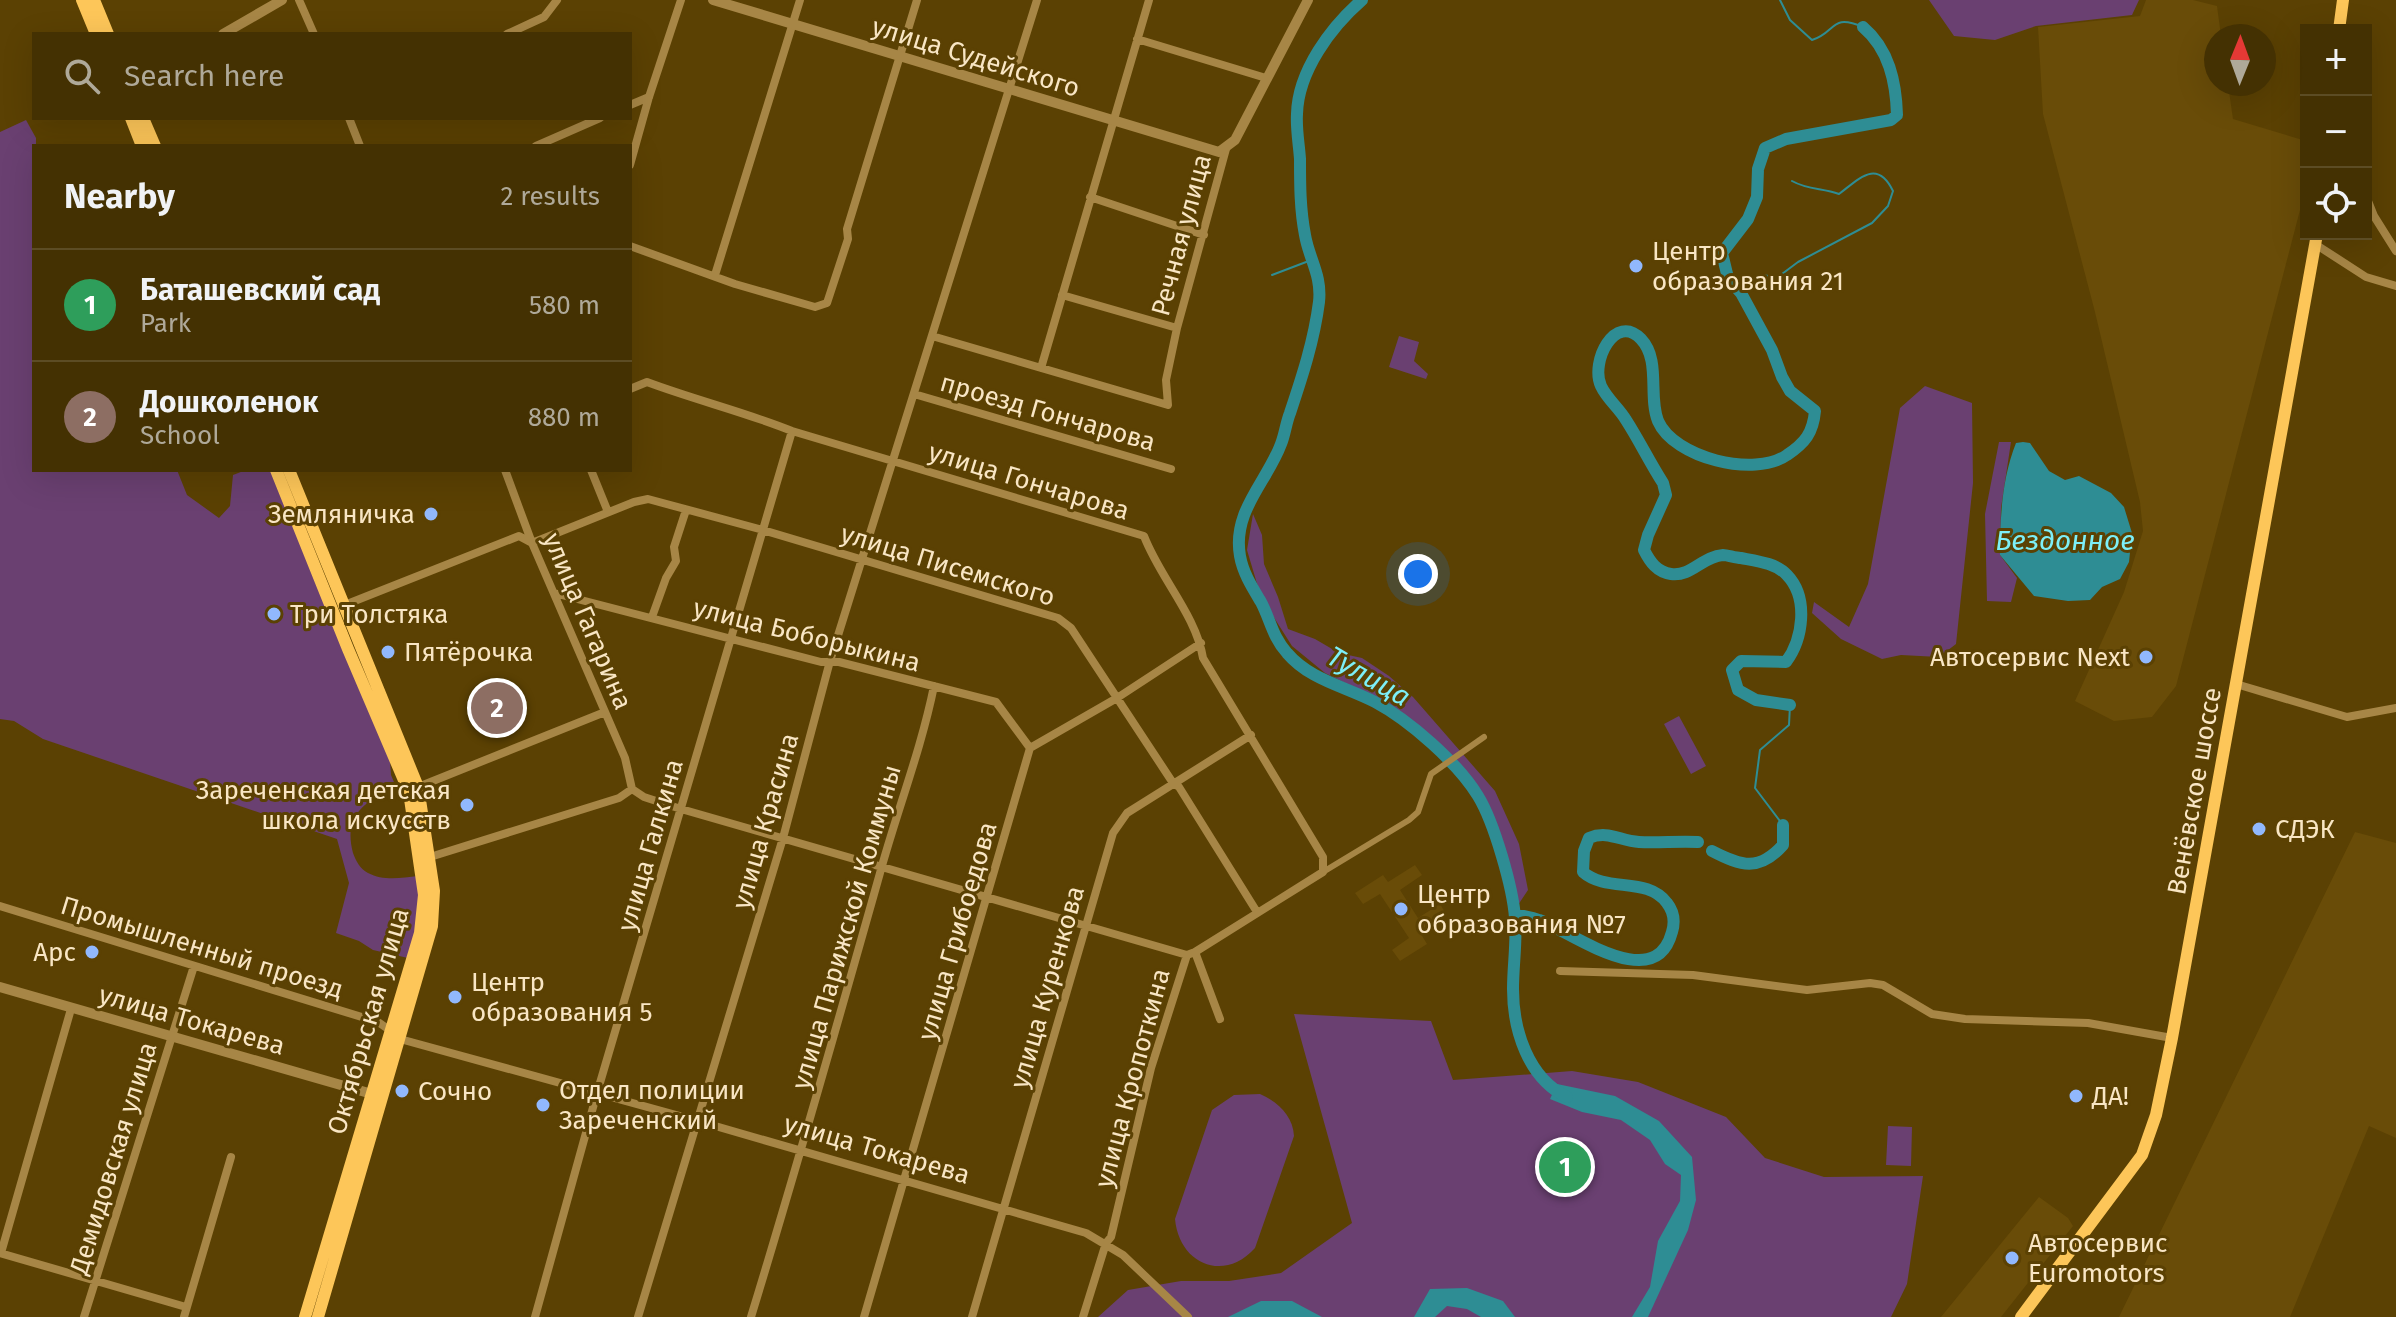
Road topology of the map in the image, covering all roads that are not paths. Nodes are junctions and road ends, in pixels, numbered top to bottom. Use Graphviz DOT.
graph roads {
  1 [pos="82,0"];
  2 [pos="94,0"];
  3 [pos="282,0"];
  4 [pos="299,0"];
  5 [pos="557,0"];
  6 [pos="681,0"];
  7 [pos="713,0"];
  8 [pos="800,0"];
  9 [pos="917,0"];
  10 [pos="1037,0"];
  11 [pos="1149,0"];
  12 [pos="1308,0"];
  13 [pos="2343,0"];
  14 [pos="793,24"];
  15 [pos="2340,24"];
  16 [pos="95,32"];
  17 [pos="107,32"];
  18 [pos="226,32"];
  19 [pos="313,32"];
  20 [pos="511,32"];
  21 [pos="1137,39"];
  22 [pos="901,56"];
  23 [pos="1266,78"];
  24 [pos="1010,90"];
  25 [pos="649,97"];
  26 [pos="632,104"];
  27 [pos="132,120"];
  28 [pos="144,120"];
  29 [pos="350,120"];
  30 [pos="595,120"];
  31 [pos="1112,121"];
  32 [pos="141,144"];
  33 [pos="154,144"];
  34 [pos="359,144"];
  35 [pos="541,144"];
  36 [pos="1226,149"];
  37 [pos="632,158"];
  38 [pos="1090,197"];
  39 [pos="2372,211"];
  40 [pos="1204,235"];
  41 [pos="2316,240"];
  42 [pos="2317,240"];
  43 [pos="632,247"];
  44 [pos="2396,251"];
  45 [pos="715,275"];
  46 [pos="2396,286"];
  47 [pos="1062,295"];
  48 [pos="1177,328"];
  49 [pos="932,336"];
  50 [pos="1041,368"];
  51 [pos="632,388"];
  52 [pos="914,394"];
  53 [pos="792,431"];
  54 [pos="893,462"];
  55 [pos="1171,469"];
  56 [pos="277,472"];
  57 [pos="290,472"];
  58 [pos="506,472"];
  59 [pos="592,472"];
  60 [pos="686,510"];
  61 [pos="608,512"];
  62 [pos="763,530"];
  63 [pos="532,543"];
  64 [pos="864,561"];
  65 [pos="554,593"];
  66 [pos="342,606"];
  67 [pos="652,617"];
  68 [pos="731,637"];
  69 [pos="1201,643"];
  70 [pos="830,661"];
  71 [pos="2236,684"];
  72 [pos="934,686"];
  73 [pos="1117,698"];
  74 [pos="2396,708"];
  75 [pos="605,712"];
  76 [pos="1251,735"];
  77 [pos="1484,737"];
  78 [pos="1030,748"];
  79 [pos="1173,783"];
  80 [pos="632,789"];
  81 [pos="414,790"];
  82 [pos="681,809"];
  83 [pos="783,838"];
  84 [pos="430,857"];
  85 [pos="882,866"];
  86 [pos="1323,872"];
  87 [pos="987,898"];
  88 [pos="0,906"];
  89 [pos="1257,912"];
  90 [pos="1086,927"];
  91 [pos="1191,954"];
  92 [pos="194,966"];
  93 [pos="1560,971"];
  94 [pos="0,987"];
  95 [pos="71,1009"];
  96 [pos="1220,1019"];
  97 [pos="395,1035"];
  98 [pos="172,1037"];
  99 [pos="2172,1038"];
  100 [pos="597,1093"];
  101 [pos="377,1095"];
  102 [pos="698,1121"];
  103 [pos="802,1150"];
  104 [pos="231,1157"];
  105 [pos="906,1180"];
  106 [pos="1003,1208"];
  107 [pos="1106,1243"];
  108 [pos="1,1253"];
  109 [pos="95,1280"];
  110 [pos="186,1307"];
  111 [pos="84,1317"];
  112 [pos="184,1317"];
  113 [pos="305,1317"];
  114 [pos="318,1317"];
  115 [pos="535,1317"];
  116 [pos="638,1317"];
  117 [pos="751,1317"];
  118 [pos="864,1317"];
  119 [pos="972,1317"];
  120 [pos="1083,1317"];
  121 [pos="1188,1317"];
  122 [pos="2021,1317"];
  1 -- 16 [label="main road"];
  2 -- 17 [label="main road"];
  3 -- 18 [label="street"];
  4 -- 19 [label="street"];
  5 -- 20 [label="street"];
  6 -- 25 [label="street"];
  7 -- 14 [label="street, улица Судейского"];
  8 -- 14 [label="street"];
  9 -- 22 [label="street"];
  10 -- 24 [label="street, улица Красина"];
  11 -- 21 [label="street"];
  12 -- 23 [label="street, Речная улица"];
  13 -- 15 [label="main road"];
  14 -- 22 [label="street, улица Судейского"];
  14 -- 45 [label="street"];
  21 -- 23 [label="street"];
  21 -- 31 [label="street"];
  22 -- 24 [label="street, улица Судейского"];
  22 -- 45 [label="street"];
  23 -- 36 [label="street, Речная улица"];
  24 -- 31 [label="street, улица Судейского"];
  24 -- 49 [label="street, улица Красина"];
  25 -- 26 [label="street"];
  25 -- 37 [label="street"];
  27 -- 32 [label="main road"];
  28 -- 33 [label="main road"];
  29 -- 34 [label="street"];
  30 -- 35 [label="street"];
  31 -- 36 [label="street, улица Судейского"];
  31 -- 38 [label="street"];
  36 -- 40 [label="street, Речная улица"];
  38 -- 40 [label="street"];
  38 -- 47 [label="street"];
  39 -- 44 [label="street"];
  40 -- 48 [label="street, Речная улица"];
  41 -- 71 [label="main road, Венёвское шоссе"];
  42 -- 46 [label="street"];
  43 -- 45 [label="street"];
  47 -- 48 [label="street"];
  47 -- 50 [label="street"];
  48 -- 50 [label="street, Речная улица"];
  49 -- 50 [label="street"];
  49 -- 52 [label="street, улица Красина"];
  51 -- 53 [label="street, улица Гончарова"];
  52 -- 54 [label="street, улица Красина"];
  52 -- 55 [label="street, проезд Гончарова"];
  53 -- 54 [label="street, улица Гончарова"];
  53 -- 62 [label="street, улица Галкина"];
  54 -- 64 [label="street, улица Красина"];
  54 -- 69 [label="street, улица Гончарова"];
  56 -- 81 [label="main road, Октябрьская улица"];
  57 -- 66 [label="main road, Октябрьская улица"];
  58 -- 63 [label="street, улица Гагарина"];
  59 -- 61 [label="street"];
  60 -- 61 [label="street, улица Писемского"];
  60 -- 62 [label="street, улица Писемского"];
  60 -- 67 [label="street"];
  61 -- 63 [label="street, улица Писемского"];
  62 -- 64 [label="street, улица Писемского"];
  62 -- 68 [label="street, улица Галкина"];
  63 -- 65 [label="street, улица Гагарина"];
  63 -- 66 [label="street, улица Писемского"];
  64 -- 70 [label="street, улица Красина"];
  64 -- 73 [label="street, улица Писемского"];
  65 -- 67 [label="street, улица Боборыкина"];
  65 -- 75 [label="street, улица Гагарина"];
  66 -- 81 [label="main road, Октябрьская улица"];
  67 -- 68 [label="street, улица Боборыкина"];
  68 -- 70 [label="street, улица Боборыкина"];
  68 -- 82 [label="street, улица Галкина"];
  69 -- 73 [label="street"];
  69 -- 76 [label="street, улица Гончарова"];
  70 -- 72 [label="street, улица Боборыкина"];
  70 -- 83 [label="street, улица Красина"];
  71 -- 74 [label="street"];
  71 -- 99 [label="main road, Венёвское шоссе"];
  72 -- 78 [label="street, улица Боборыкина"];
  72 -- 85 [label="street, улица Парижской Коммуны"];
  73 -- 78 [label="street"];
  73 -- 79 [label="street, улица Писемского"];
  75 -- 80 [label="street, улица Гагарина"];
  75 -- 81 [label="street"];
  76 -- 79 [label="street, улица Куренкова"];
  76 -- 86 [label="street, улица Гончарова"];
  77 -- 86 [label="street"];
  78 -- 87 [label="street, улица Грибоедова"];
  79 -- 89 [label="street, улица Писемского"];
  79 -- 90 [label="street, улица Куренкова"];
  80 -- 82 [label="street"];
  80 -- 84 [label="street"];
  81 -- 84 [label="main road, Октябрьская улица"];
  81 -- 97 [label="main road, Октябрьская улица"];
  82 -- 83 [label="street"];
  82 -- 100 [label="street, улица Галкина"];
  83 -- 85 [label="street"];
  83 -- 102 [label="street, улица Красина"];
  84 -- 97 [label="main road, Октябрьская улица"];
  85 -- 87 [label="street"];
  85 -- 103 [label="street, улица Парижской Коммуны"];
  86 -- 89 [label="street, улица Кропоткина"];
  87 -- 90 [label="street"];
  87 -- 105 [label="street, улица Грибоедова"];
  88 -- 92 [label="street, Промышленный проезд"];
  89 -- 91 [label="street, улица Кропоткина"];
  90 -- 91 [label="street"];
  90 -- 106 [label="street, улица Куренкова"];
  91 -- 96 [label="street"];
  91 -- 107 [label="street, улица Кропоткина"];
  92 -- 97 [label="street, Промышленный проезд"];
  92 -- 98 [label="street, Демидовская улица"];
  93 -- 99 [label="street"];
  94 -- 95 [label="street, улица Токарева"];
  95 -- 98 [label="street, улица Токарева"];
  95 -- 108 [label="street"];
  97 -- 100 [label="street, улица Токарева"];
  97 -- 101 [label="main road, Октябрьская улица"];
  98 -- 101 [label="street, улица Токарева"];
  98 -- 109 [label="street, Демидовская улица"];
  99 -- 122 [label="main road, Венёвское шоссе"];
  100 -- 102 [label="street, улица Токарева"];
  100 -- 115 [label="street, улица Галкина"];
  101 -- 113 [label="main road, Октябрьская улица"];
  101 -- 114 [label="main road, Октябрьская улица"];
  102 -- 103 [label="street, улица Токарева"];
  102 -- 116 [label="street, улица Красина"];
  103 -- 105 [label="street, улица Токарева"];
  103 -- 117 [label="street, улица Парижской Коммуны"];
  104 -- 110 [label="street"];
  105 -- 106 [label="street, улица Токарева"];
  105 -- 118 [label="street, улица Грибоедова"];
  106 -- 107 [label="street, улица Токарева"];
  106 -- 119 [label="street, улица Куренкова"];
  107 -- 120 [label="street, улица Кропоткина"];
  107 -- 121 [label="street, улица Токарева"];
  108 -- 109 [label="street"];
  109 -- 110 [label="street"];
  109 -- 111 [label="street, Демидовская улица"];
  110 -- 112 [label="street"];
}
